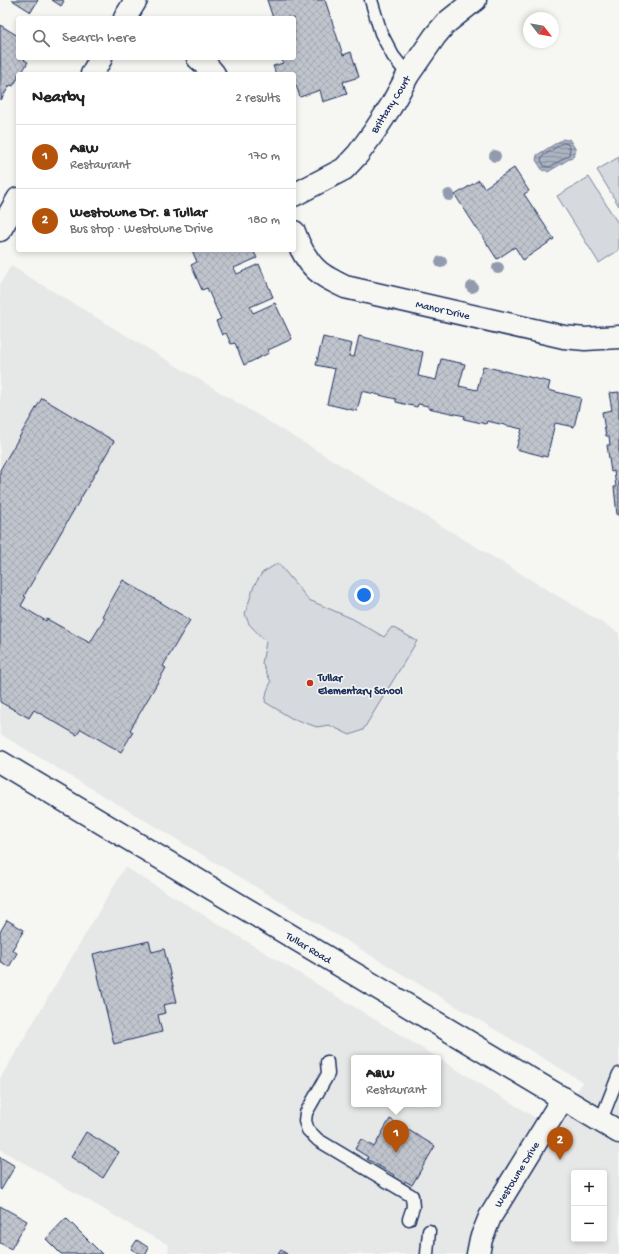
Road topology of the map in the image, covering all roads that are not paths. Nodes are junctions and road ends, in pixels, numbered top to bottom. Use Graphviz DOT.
graph roads {
  1 [pos="370,0"];
  2 [pos="475,0"];
  3 [pos="100,60"];
  4 [pos="200,60"];
  5 [pos="93,72"];
  6 [pos="212,72"];
  7 [pos="408,75"];
  8 [pos="296,194"];
  9 [pos="16,202"];
  10 [pos="0,230"];
  11 [pos="296,237"];
  12 [pos="619,337"];
  13 [pos="0,762"];
  14 [pos="328,1062"];
  15 [pos="619,1074"];
  16 [pos="563,1098"];
  17 [pos="601,1120"];
  18 [pos="619,1132"];
  19 [pos="409,1219"];
  20 [pos="429,1231"];
  21 [pos="427,1254"];
  22 [pos="478,1254"];
  1 -- 7 [label="lane"];
  2 -- 7 [label="street, Brittany Court"];
  3 -- 5 [label="street"];
  4 -- 6 [label="street"];
  7 -- 8 [label="street, Brittany Court"];
  9 -- 10 [label="street"];
  11 -- 12 [label="street, Manor Drive"];
  13 -- 16 [label="street, Tullar Road"];
  14 -- 19 [label="lane"];
  15 -- 17 [label="lane"];
  16 -- 17 [label="street, Tullar Road"];
  16 -- 22 [label="street, Westowne Drive"];
  17 -- 18 [label="street, Tullar Road"];
  20 -- 21 [label="lane"];
}
